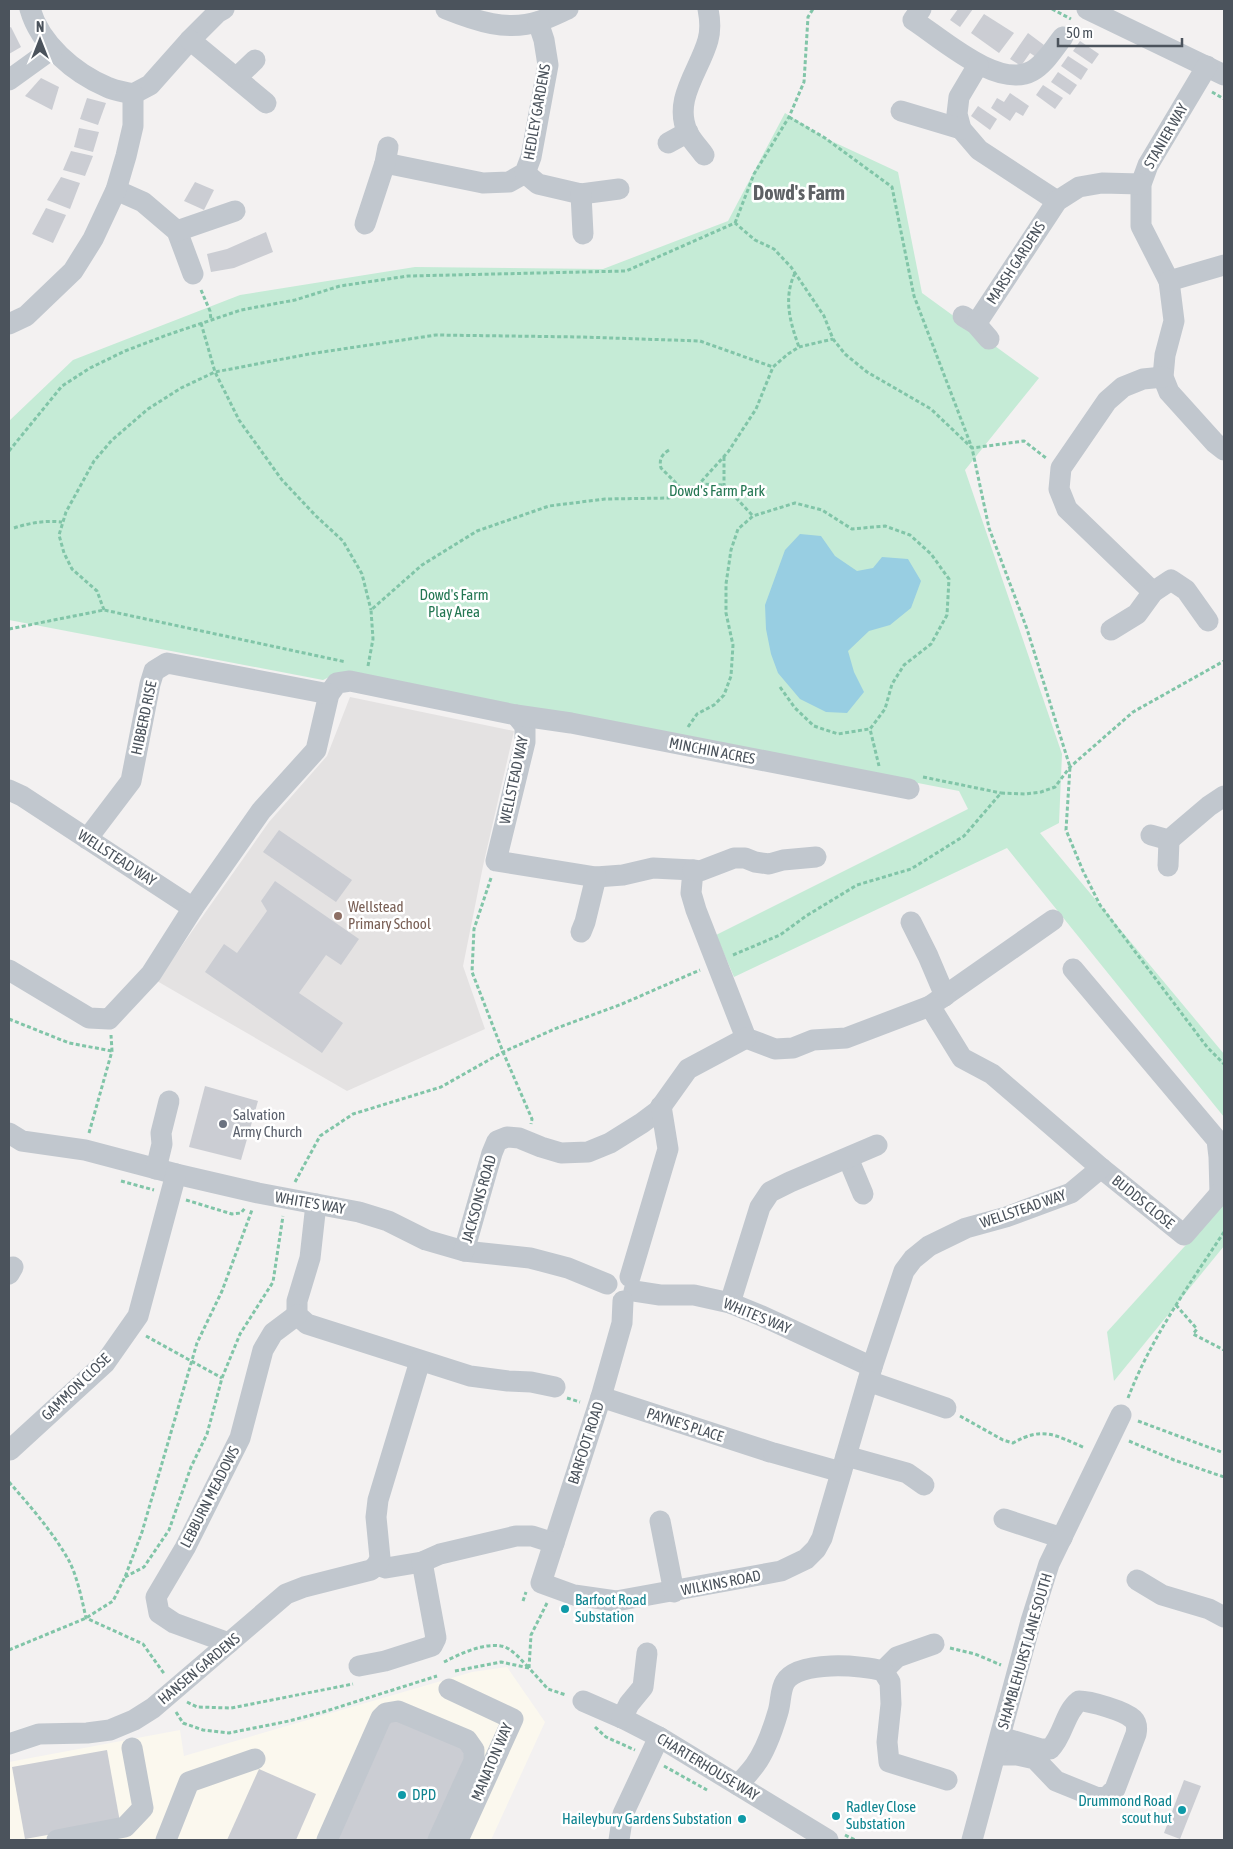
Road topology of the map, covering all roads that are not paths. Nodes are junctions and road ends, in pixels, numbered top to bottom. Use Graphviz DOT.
graph roads {
  1 [pos="30,9"];
  2 [pos="224,9"];
  3 [pos="446,9"];
  4 [pos="568,9"];
  5 [pos="708,9"];
  6 [pos="921,9"];
  7 [pos="1087,9"];
  8 [pos="538,22"];
  9 [pos="1063,36"];
  10 [pos="190,40"];
  11 [pos="52,49"];
  12 [pos="255,60"];
  13 [pos="978,65"];
  14 [pos="1216,70"];
  15 [pos="236,78"];
  16 [pos="9,80"];
  17 [pos="133,94"];
  18 [pos="266,103"];
  19 [pos="901,111"];
  20 [pos="960,129"];
  21 [pos="688,132"];
  22 [pos="668,143"];
  23 [pos="704,155"];
  24 [pos="525,173"];
  25 [pos="1141,184"];
  26 [pos="619,189"];
  27 [pos="116,190"];
  28 [pos="581,194"];
  29 [pos="1057,201"];
  30 [pos="235,211"];
  31 [pos="365,224"];
  32 [pos="177,231"];
  33 [pos="583,234"];
  34 [pos="1224,265"];
  35 [pos="193,274"];
  36 [pos="1169,280"];
  37 [pos="9,324"];
  38 [pos="976,326"];
  39 [pos="1163,377"];
  40 [pos="1224,450"];
  41 [pos="1153,592"];
  42 [pos="1208,621"];
  43 [pos="1111,630"];
  44 [pos="329,694"];
  45 [pos="516,715"];
  46 [pos="909,789"];
  47 [pos="9,790"];
  48 [pos="1224,796"];
  49 [pos="87,840"];
  50 [pos="816,857"];
  51 [pos="1168,866"];
  52 [pos="693,870"];
  53 [pos="596,877"];
  54 [pos="193,908"];
  55 [pos="1054,920"];
  56 [pos="910,922"];
  57 [pos="581,932"];
  58 [pos="1073,969"];
  59 [pos="9,970"];
  60 [pos="938,1001"];
  61 [pos="746,1038"];
  62 [pos="169,1101"];
  63 [pos="661,1106"];
  64 [pos="9,1133"];
  65 [pos="877,1145"];
  66 [pos="848,1158"];
  67 [pos="1101,1168"];
  68 [pos="166,1172"];
  69 [pos="1222,1192"];
  70 [pos="863,1194"];
  71 [pos="316,1204"];
  72 [pos="464,1250"];
  73 [pos="629,1290"];
  74 [pos="730,1303"];
  75 [pos="297,1315"];
  76 [pos="420,1361"];
  77 [pos="870,1374"];
  78 [pos="555,1387"];
  79 [pos="599,1402"];
  80 [pos="946,1408"];
  81 [pos="1117,1425"];
  82 [pos="10,1450"];
  83 [pos="844,1464"];
  84 [pos="924,1486"];
  85 [pos="1004,1519"];
  86 [pos="660,1522"];
  87 [pos="1062,1538"];
  88 [pos="554,1544"];
  89 [pos="422,1562"];
  90 [pos="377,1566"];
  91 [pos="1137,1580"];
  92 [pos="548,1586"];
  93 [pos="674,1592"];
  94 [pos="1224,1616"];
  95 [pos="229,1643"];
  96 [pos="934,1644"];
  97 [pos="647,1653"];
  98 [pos="359,1666"];
  99 [pos="883,1671"];
  100 [pos="449,1689"];
  101 [pos="583,1702"];
  102 [pos="622,1718"];
  103 [pos="659,1737"];
  104 [pos="9,1744"];
  105 [pos="998,1746"];
  106 [pos="132,1748"];
  107 [pos="255,1759"];
  108 [pos="947,1780"];
  109 [pos="738,1785"];
  110 [pos="143,1808"];
  111 [pos="170,1831"];
  112 [pos="58,1840"];
  113 [pos="327,1840"];
  114 [pos="438,1840"];
  115 [pos="458,1840"];
  116 [pos="618,1840"];
  117 [pos="828,1840"];
  118 [pos="972,1840"];
  1 -- 11 [label="street"];
  2 -- 10 [label="street"];
  3 -- 8 [label="street"];
  4 -- 8 [label="street"];
  5 -- 21 [label="street"];
  6 -- 13 [label="street"];
  7 -- 14 [label="street"];
  8 -- 24 [label="street, HEDLEY GARDENS"];
  9 -- 13 [label="street"];
  10 -- 15 [label="street"];
  10 -- 17 [label="street"];
  11 -- 16 [label="street"];
  11 -- 17 [label="street"];
  12 -- 15 [label="street"];
  13 -- 20 [label="street"];
  14 -- 25 [label="street, STANIER WAY"];
  15 -- 18 [label="street"];
  17 -- 27 [label="street"];
  19 -- 20 [label="street"];
  20 -- 29 [label="street"];
  21 -- 22 [label="street"];
  21 -- 23 [label="street"];
  24 -- 28 [label="street, HEDLEY GARDENS"];
  24 -- 31 [label="street, HEDLEY GARDENS"];
  25 -- 29 [label="street, MARSH GARDENS"];
  25 -- 36 [label="street, STANIER WAY"];
  26 -- 28 [label="street, HEDLEY GARDENS"];
  27 -- 32 [label="street"];
  27 -- 37 [label="street"];
  28 -- 33 [label="street"];
  29 -- 38 [label="street, MARSH GARDENS"];
  30 -- 32 [label="street"];
  32 -- 35 [label="street"];
  34 -- 36 [label="street"];
  36 -- 39 [label="street, STANIER WAY"];
  39 -- 40 [label="street"];
  39 -- 41 [label="street"];
  41 -- 42 [label="street"];
  41 -- 43 [label="street"];
  44 -- 45 [label="street, WELLSTEAD WAY"];
  44 -- 49 [label="street, HIBBERD RISE"];
  44 -- 54 [label="street"];
  45 -- 46 [label="street, MINCHIN ACRES"];
  45 -- 53 [label="street, WELLSTEAD WAY"];
  47 -- 49 [label="street, WELLSTEAD WAY"];
  48 -- 51 [label="street"];
  49 -- 54 [label="street, WELLSTEAD WAY"];
  50 -- 52 [label="street"];
  52 -- 53 [label="street"];
  52 -- 61 [label="street"];
  53 -- 57 [label="street"];
  54 -- 59 [label="street"];
  55 -- 60 [label="street"];
  56 -- 60 [label="street"];
  58 -- 69 [label="street"];
  60 -- 61 [label="street"];
  60 -- 67 [label="street"];
  61 -- 63 [label="street, JACKSONS ROAD"];
  62 -- 68 [label="street, GAMMON CLOSE"];
  63 -- 72 [label="street, JACKSONS ROAD"];
  63 -- 73 [label="street, BARFOOT ROAD"];
  64 -- 68 [label="street, WHITE'S WAY"];
  65 -- 66 [label="street"];
  66 -- 70 [label="street"];
  66 -- 74 [label="street"];
  67 -- 69 [label="street, BUDDS CLOSE"];
  67 -- 77 [label="street, WELLSTEAD WAY"];
  68 -- 71 [label="street, WHITE'S WAY"];
  68 -- 82 [label="street, GAMMON CLOSE"];
  71 -- 72 [label="street, WHITE'S WAY"];
  71 -- 75 [label="street"];
  72 -- 73 [label="street, WHITE'S WAY"];
  73 -- 74 [label="street, WHITE'S WAY"];
  73 -- 79 [label="street, BARFOOT ROAD"];
  74 -- 77 [label="street, WHITE'S WAY"];
  75 -- 76 [label="street"];
  75 -- 95 [label="street, LEBBURN MEADOWS"];
  76 -- 78 [label="street"];
  76 -- 90 [label="street"];
  77 -- 80 [label="street, WHITE'S WAY"];
  77 -- 83 [label="street, WILKINS ROAD"];
  79 -- 83 [label="street, PAYNE'S PLACE"];
  79 -- 88 [label="street, BARFOOT ROAD"];
  81 -- 87 [label="street, SHAMBLEHURST LANE SOUTH"];
  83 -- 84 [label="street"];
  83 -- 93 [label="street, WILKINS ROAD"];
  85 -- 87 [label="street"];
  86 -- 93 [label="street"];
  87 -- 105 [label="street, SHAMBLEHURST LANE SOUTH"];
  88 -- 89 [label="street, HANSEN GARDENS"];
  88 -- 92 [label="street, BARFOOT ROAD"];
  89 -- 90 [label="street, HANSEN GARDENS"];
  89 -- 98 [label="street"];
  90 -- 95 [label="street, HANSEN GARDENS"];
  91 -- 94 [label="street"];
  92 -- 93 [label="street, WILKINS ROAD"];
  95 -- 104 [label="street, HANSEN GARDENS"];
  96 -- 99 [label="street"];
  97 -- 102 [label="street"];
  99 -- 108 [label="street"];
  99 -- 109 [label="street"];
  100 -- 115 [label="street, MANATON WAY"];
  101 -- 102 [label="street, CHARTERHOUSE WAY"];
  102 -- 103 [label="street, CHARTERHOUSE WAY"];
  103 -- 109 [label="street, CHARTERHOUSE WAY"];
  103 -- 116 [label="street"];
  105 -- 105 [label="street"];
  105 -- 118 [label="street, SHAMBLEHURST LANE SOUTH"];
  106 -- 110 [label="street"];
  107 -- 111 [label="street"];
  109 -- 117 [label="street, CHARTERHOUSE WAY"];
  110 -- 111 [label="street"];
  110 -- 112 [label="street"];
  113 -- 114 [label="street"];
}
